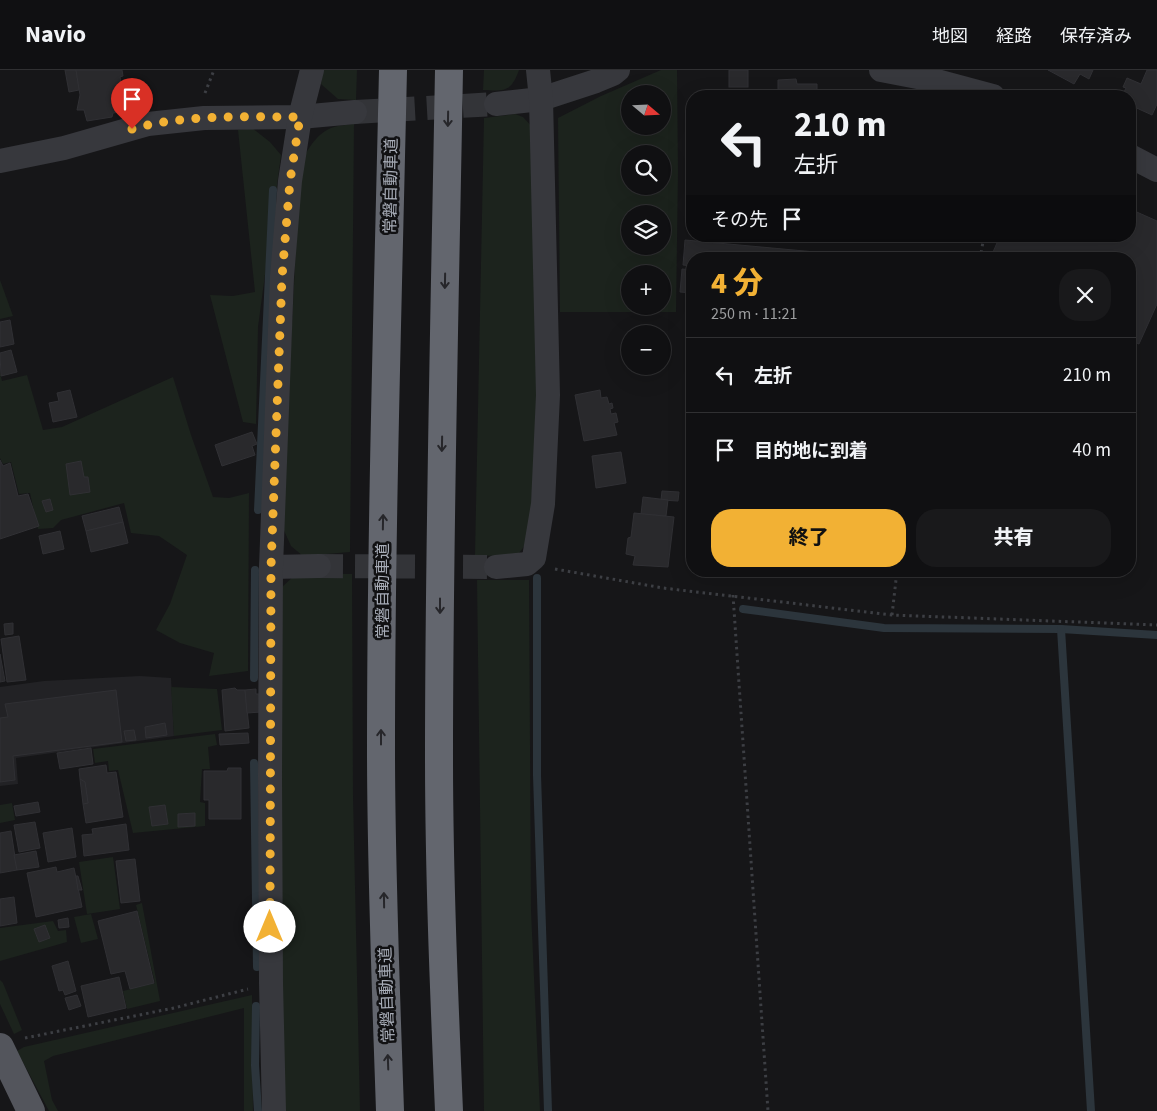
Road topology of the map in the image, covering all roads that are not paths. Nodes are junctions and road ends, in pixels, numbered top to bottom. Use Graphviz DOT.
graph roads {
  1 [pos="312,70"];
  2 [pos="392,70"];
  3 [pos="449,70"];
  4 [pos="538,70"];
  5 [pos="618,70"];
  6 [pos="881,70"];
  7 [pos="970,90"];
  8 [pos="541,99"];
  9 [pos="496,104"];
  10 [pos="355,112"];
  11 [pos="300,117"];
  12 [pos="1136,159"];
  13 [pos="0,161"];
  14 [pos="1157,170"];
  15 [pos="319,566"];
  16 [pos="271,567"];
  17 [pos="496,567"];
  18 [pos="10,1043"];
  19 [pos="31,1111"];
  20 [pos="274,1111"];
  21 [pos="390,1111"];
  22 [pos="449,1111"];
  1 -- 11 [label="street"];
  21 -- 2 [label="highway, 常磐自動車道, one-way"];
  3 -- 22 [label="highway, one-way"];
  4 -- 8 [label="street"];
  5 -- 8 [label="street"];
  6 -- 7 [label="street"];
  8 -- 9 [label="street"];
  8 -- 17 [label="street"];
  10 -- 11 [label="street"];
  11 -- 13 [label="street"];
  11 -- 16 [label="street"];
  12 -- 14 [label="street"];
  15 -- 16 [label="street"];
  16 -- 20 [label="street"];
  18 -- 19 [label="main road"];
}
